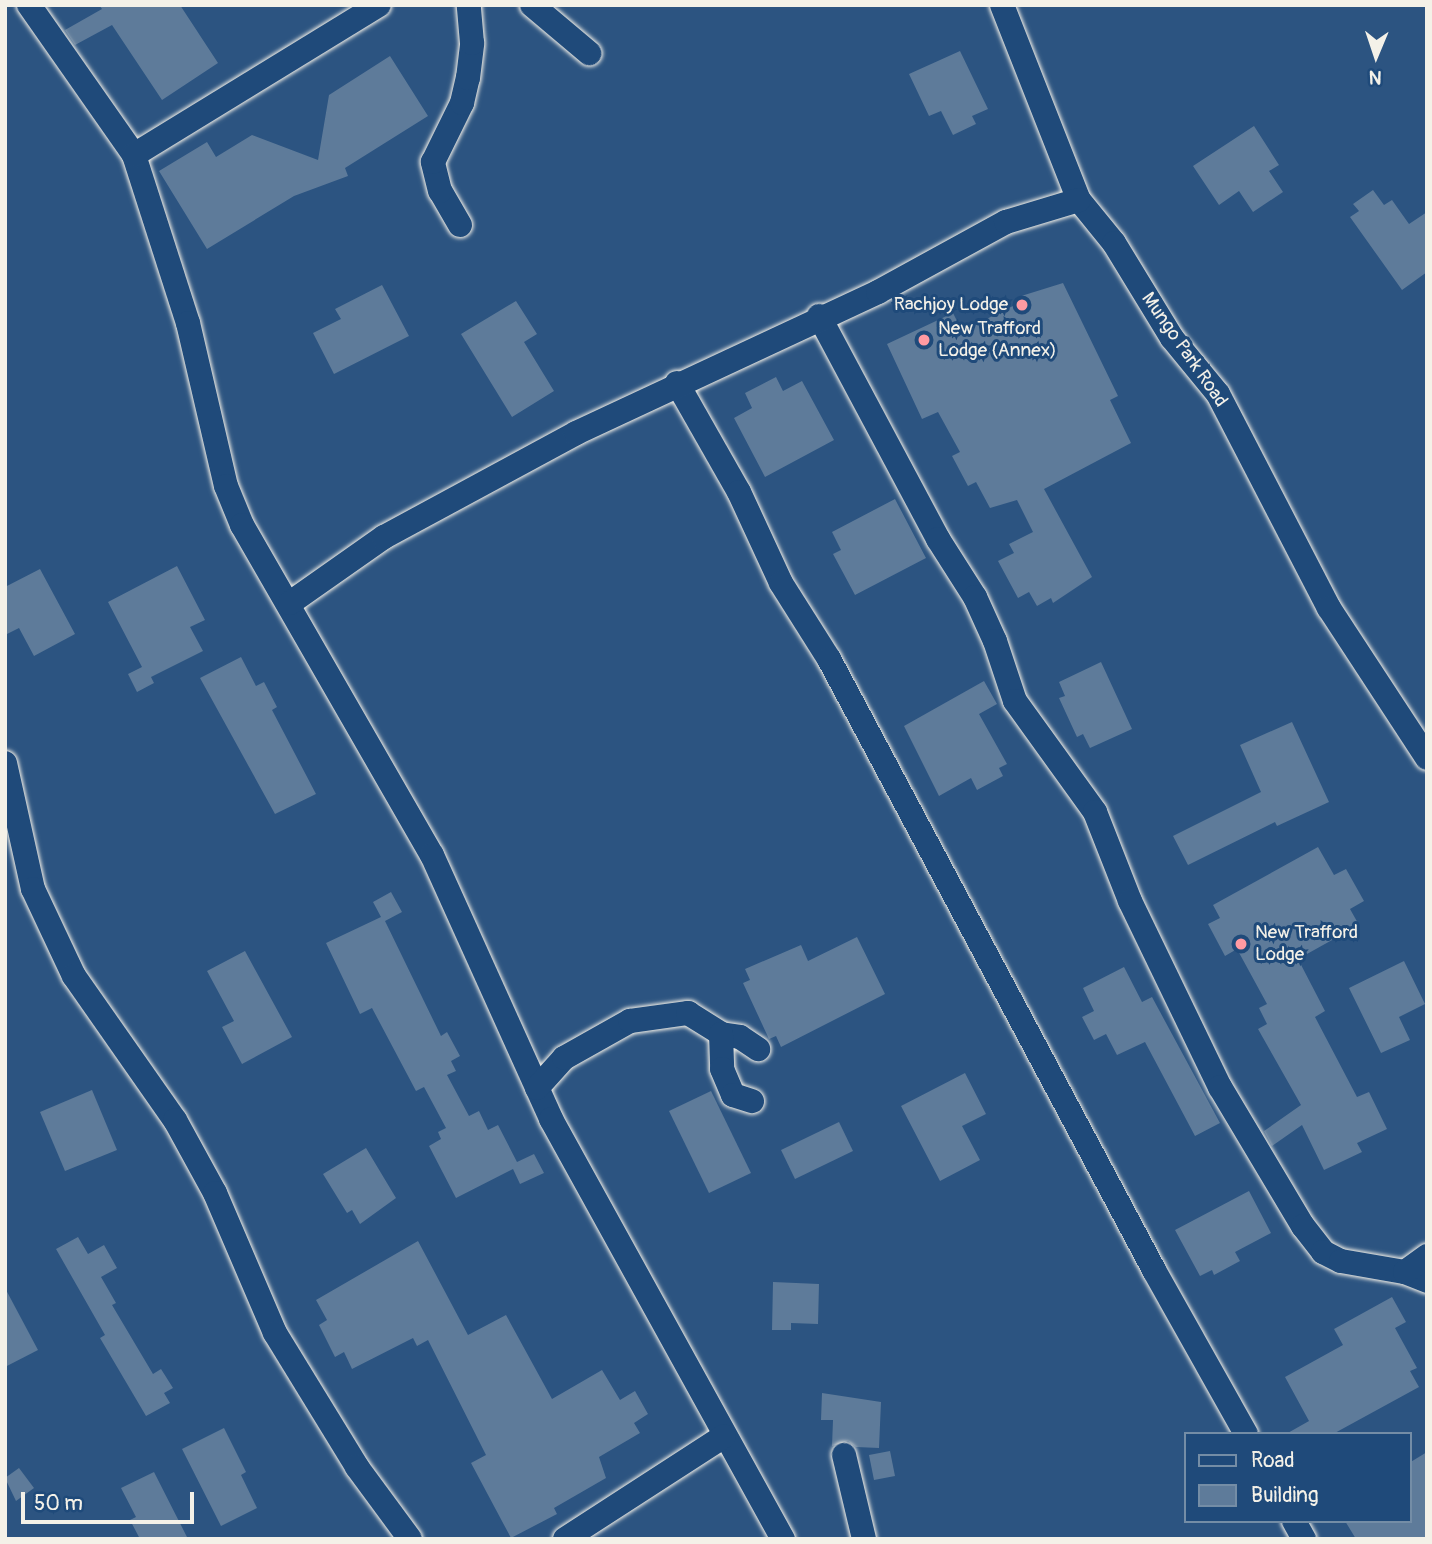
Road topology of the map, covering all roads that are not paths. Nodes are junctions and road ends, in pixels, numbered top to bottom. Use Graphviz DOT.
graph roads {
  1 [pos="29,5"];
  2 [pos="379,5"];
  3 [pos="469,5"];
  4 [pos="532,5"];
  5 [pos="1002,5"];
  6 [pos="589,53"];
  7 [pos="134,155"];
  8 [pos="1079,200"];
  9 [pos="460,225"];
  10 [pos="819,316"];
  11 [pos="677,383"];
  12 [pos="290,603"];
  13 [pos="1427,758"];
  14 [pos="5,763"];
  15 [pos="721,1034"];
  16 [pos="758,1049"];
  17 [pos="537,1088"];
  18 [pos="752,1101"];
  19 [pos="1427,1256"];
  20 [pos="1416,1277"];
  21 [pos="1245,1432"];
  22 [pos="724,1436"];
  23 [pos="844,1455"];
  24 [pos="1295,1523"];
  25 [pos="410,1539"];
  26 [pos="565,1539"];
  27 [pos="783,1539"];
  28 [pos="864,1539"];
  29 [pos="1304,1539"];
  1 -- 7 [label="street"];
  2 -- 7 [label="street"];
  3 -- 9 [label="street"];
  4 -- 6 [label="street"];
  5 -- 8 [label="street, Mungo Park Road"];
  7 -- 12 [label="street"];
  8 -- 10 [label="street"];
  8 -- 13 [label="street, Mungo Park Road"];
  10 -- 11 [label="street"];
  10 -- 20 [label="street"];
  11 -- 12 [label="street"];
  11 -- 21 [label="street"];
  12 -- 17 [label="street"];
  14 -- 25 [label="street"];
  15 -- 16 [label="street"];
  15 -- 17 [label="street"];
  15 -- 18 [label="street"];
  17 -- 22 [label="street"];
  19 -- 20 [label="street"];
  22 -- 26 [label="street"];
  22 -- 27 [label="street"];
  23 -- 28 [label="street"];
  24 -- 29 [label="street"];
}
